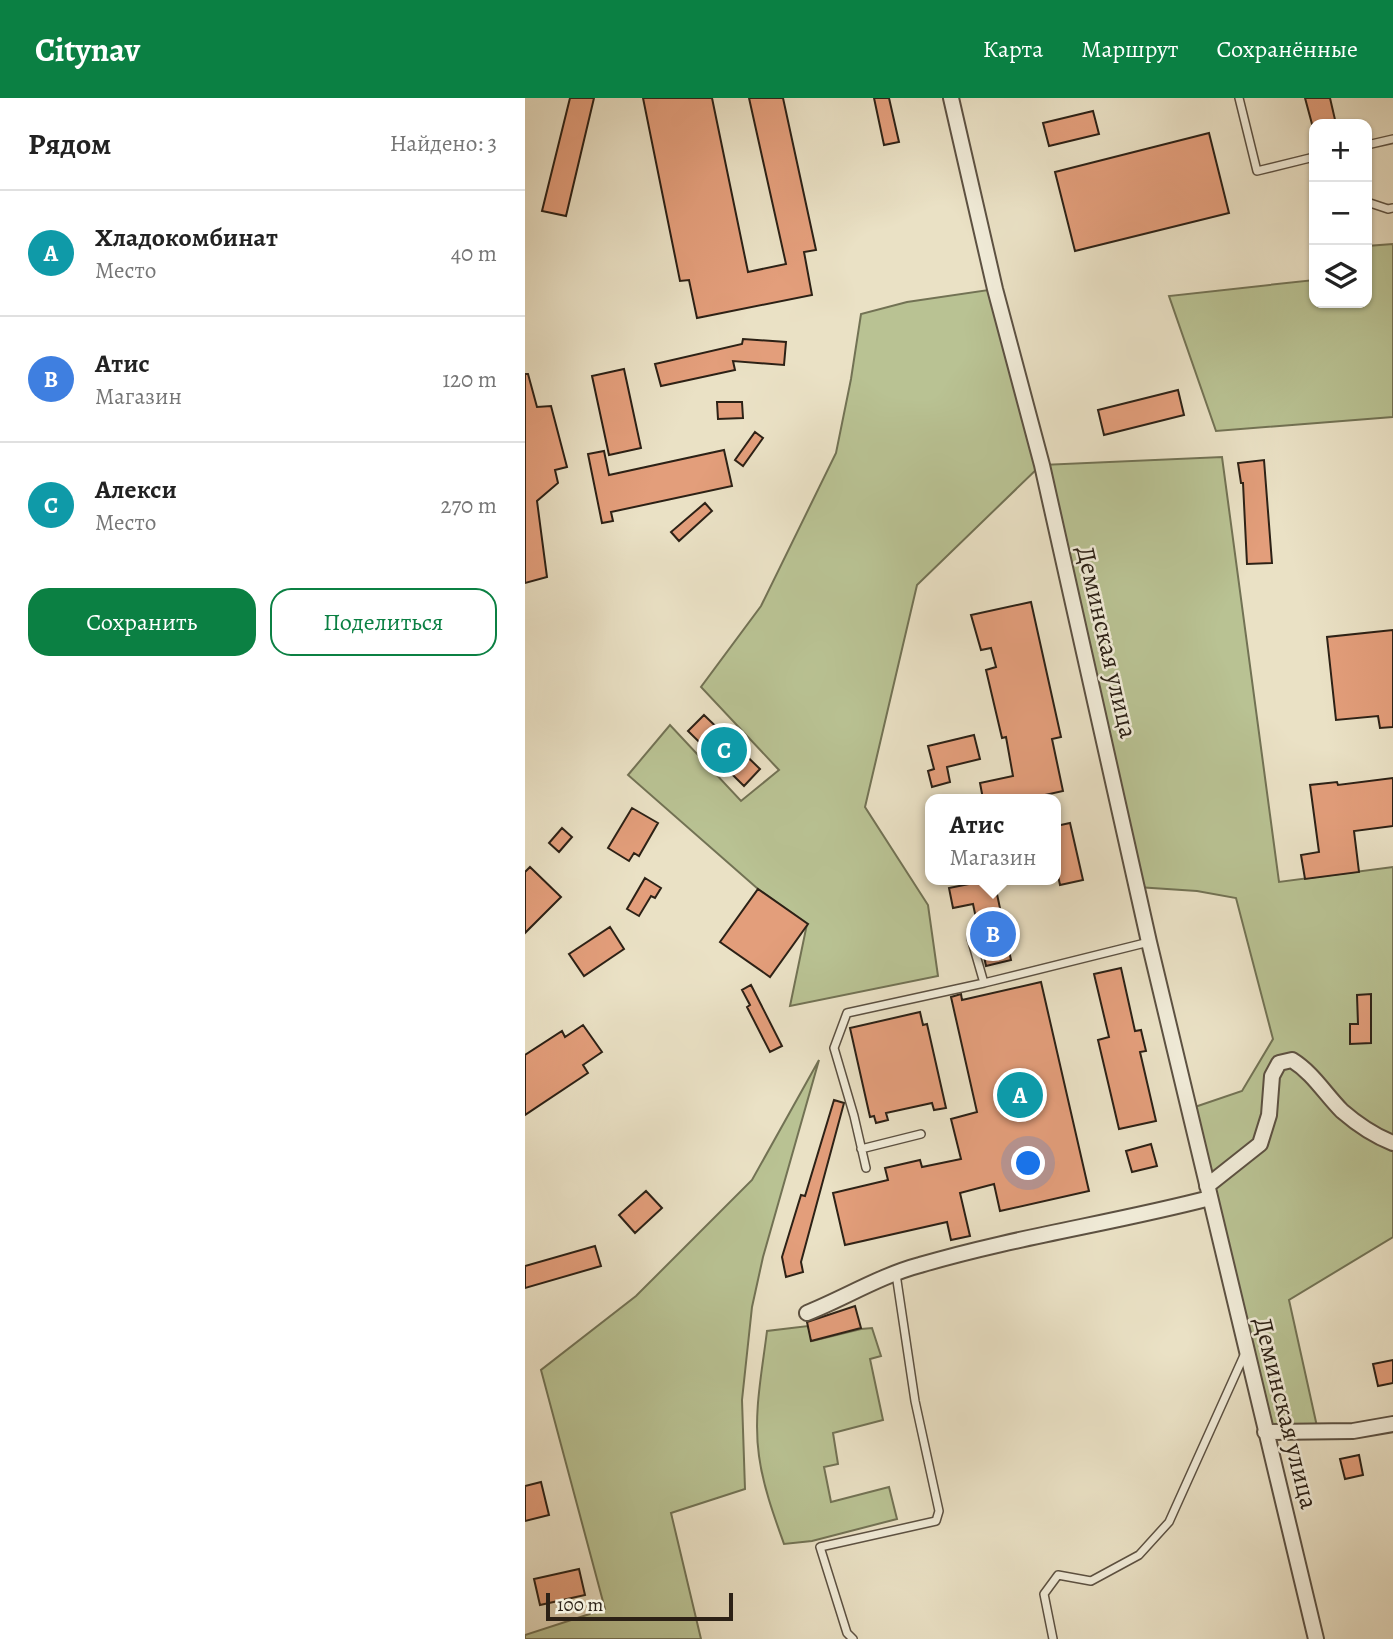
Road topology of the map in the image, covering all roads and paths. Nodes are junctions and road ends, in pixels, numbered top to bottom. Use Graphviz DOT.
graph roads {
  1 [pos="951,98"];
  2 [pos="1239,98"];
  3 [pos="1393,139"];
  4 [pos="1372,145"];
  5 [pos="1309,159"];
  6 [pos="1372,204"];
  7 [pos="1393,208"];
  8 [pos="971,938"];
  9 [pos="1149,942"];
  10 [pos="984,983"];
  11 [pos="921,1134"];
  12 [pos="1393,1143"];
  13 [pos="861,1149"];
  14 [pos="866,1168"];
  15 [pos="1208,1192"];
  16 [pos="896,1275"];
  17 [pos="807,1313"];
  18 [pos="1246,1351"];
  19 [pos="1393,1424"];
  20 [pos="1265,1432"];
  21 [pos="853,1639"];
  22 [pos="1053,1639"];
  23 [pos="1316,1639"];
  1 -- 9 [label="street, Деминская улица"];
  2 -- 5 [label="lane"];
  3 -- 4 [label="lane"];
  6 -- 7 [label="lane"];
  8 -- 10 [label="lane"];
  9 -- 10 [label="lane"];
  9 -- 15 [label="street, Деминская улица"];
  10 -- 13 [label="lane"];
  11 -- 13 [label="lane"];
  12 -- 15 [label="street"];
  13 -- 14 [label="lane"];
  15 -- 16 [label="street"];
  15 -- 18 [label="street, Деминская улица"];
  16 -- 17 [label="street"];
  16 -- 21 [label="lane"];
  18 -- 20 [label="street, Деминская улица"];
  18 -- 22 [label="lane"];
  19 -- 20 [label="street"];
  20 -- 23 [label="street, Деминская улица"];
}
